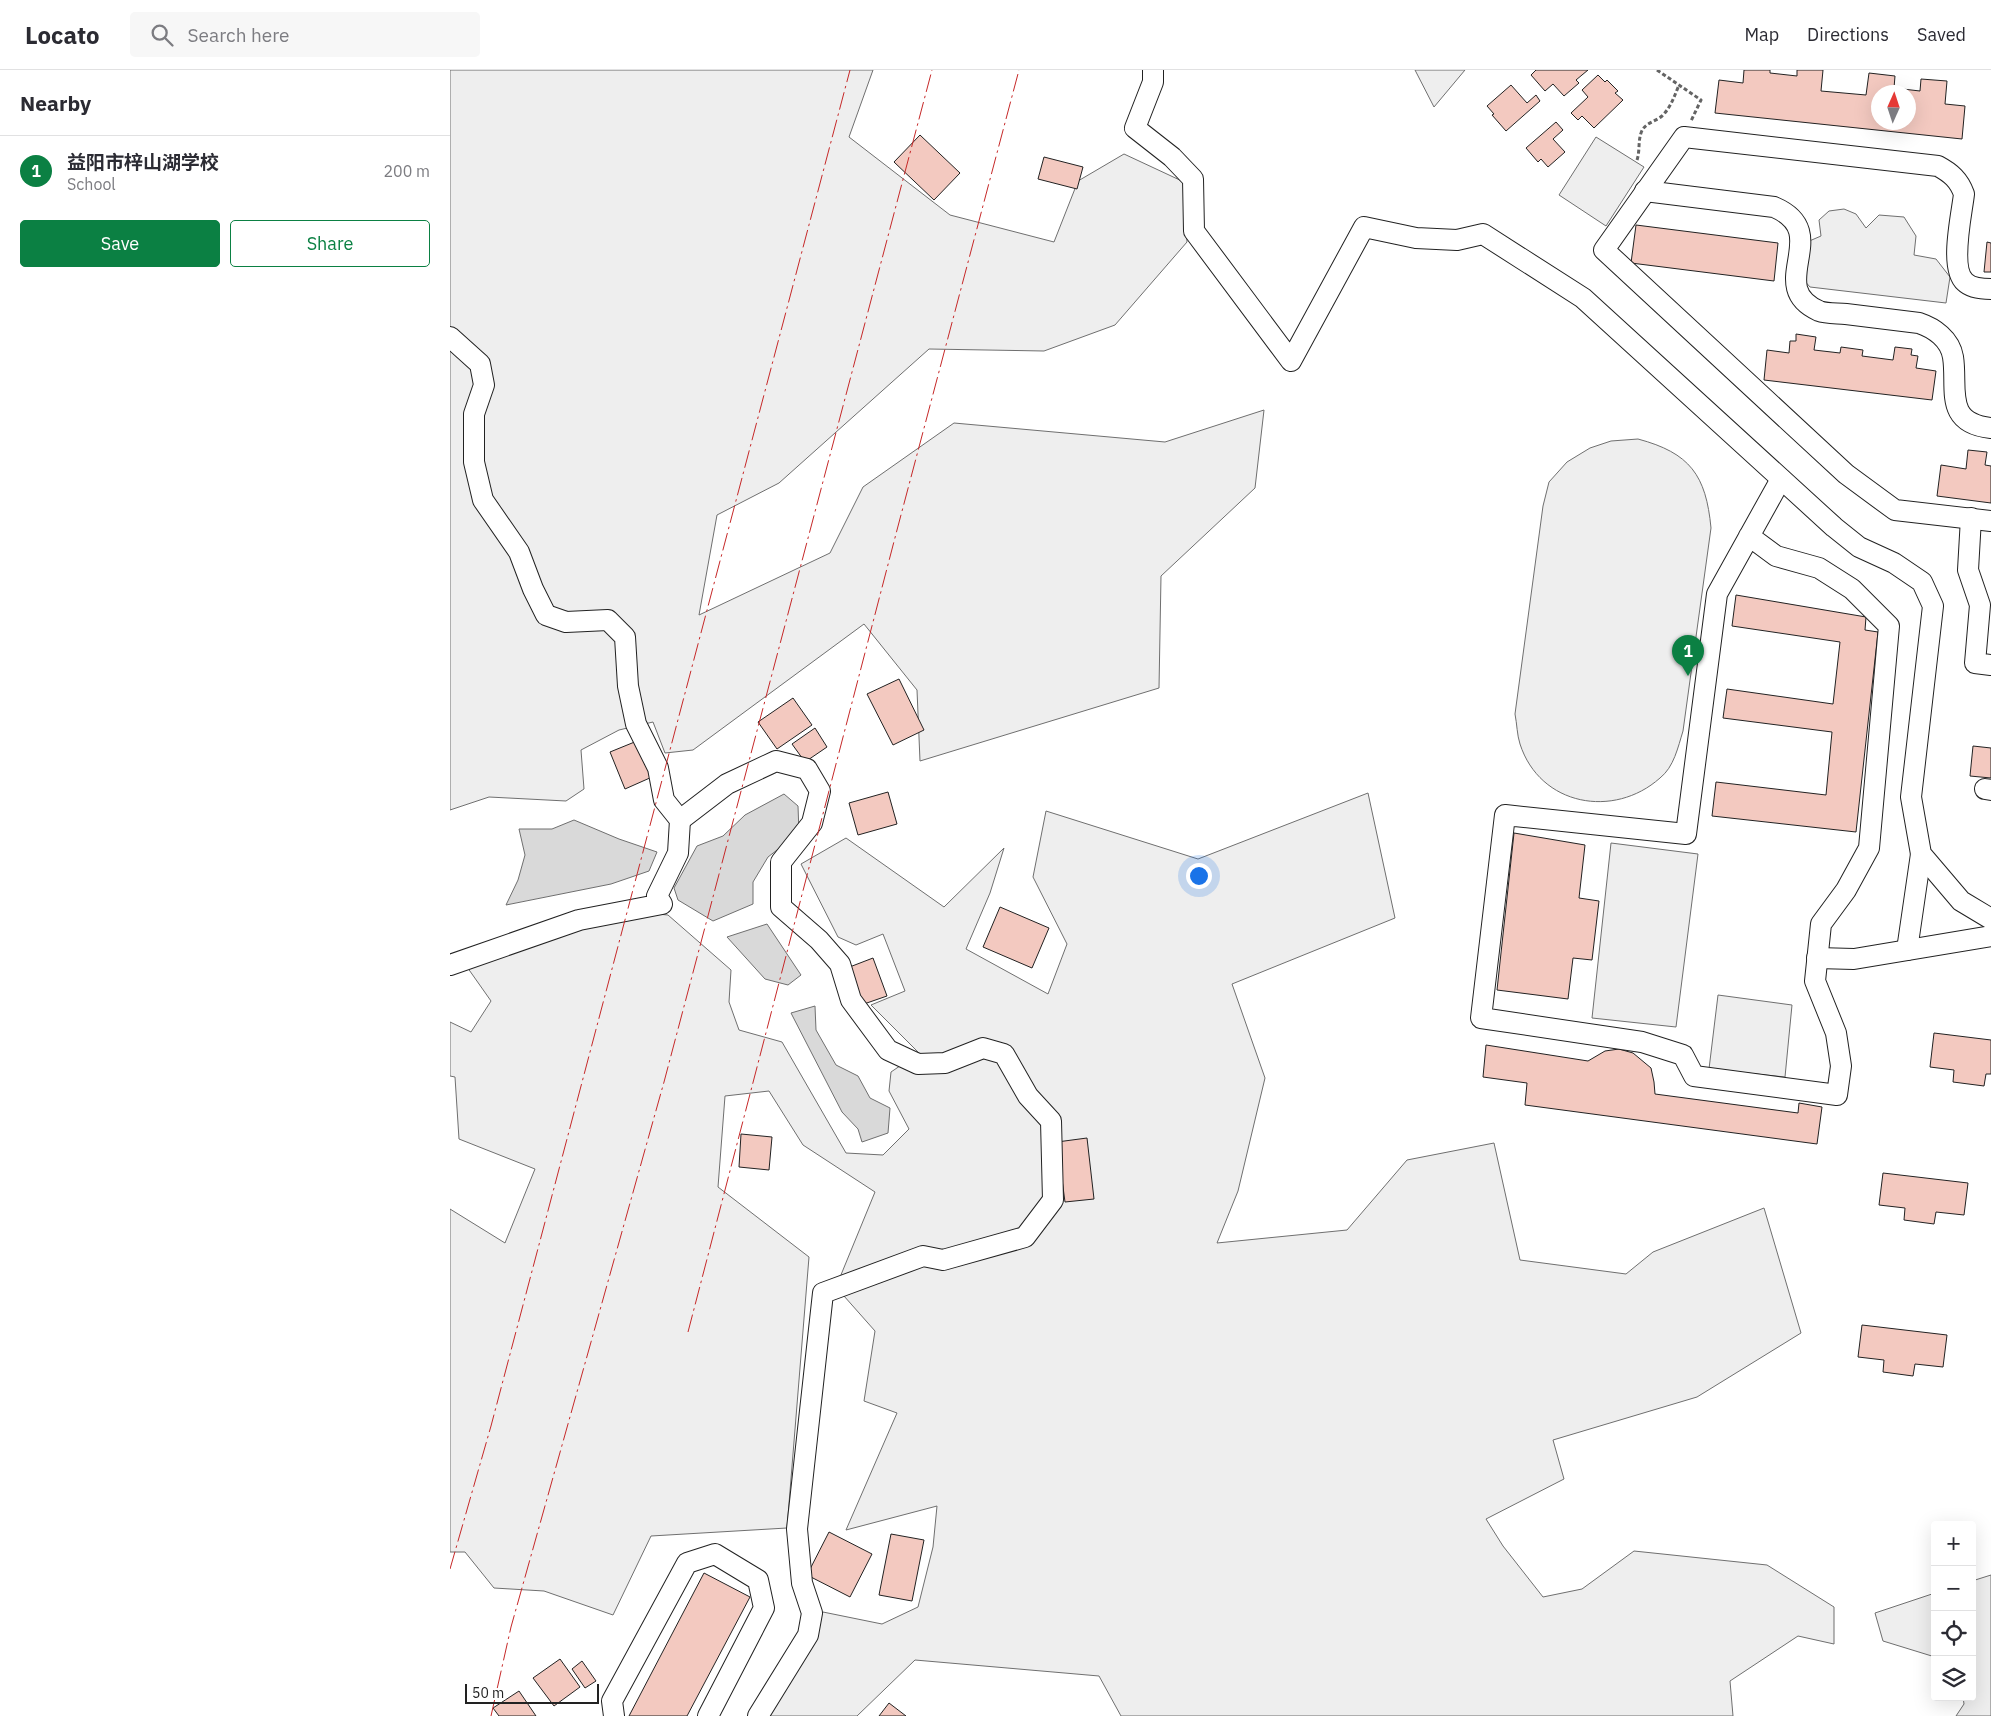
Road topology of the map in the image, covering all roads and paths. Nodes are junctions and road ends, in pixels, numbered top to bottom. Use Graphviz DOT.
graph roads {
  1 [pos="1153,70"];
  2 [pos="1657,70"];
  3 [pos="1678,85"];
  4 [pos="1684,137"];
  5 [pos="1637,160"];
  6 [pos="1645,191"];
  7 [pos="1991,289"];
  8 [pos="450,337"];
  9 [pos="1991,428"];
  10 [pos="1781,479"];
  11 [pos="1971,518"];
  12 [pos="1991,521"];
  13 [pos="1749,536"];
  14 [pos="1991,664"];
  15 [pos="680,820"];
  16 [pos="1921,854"];
  17 [pos="1991,919"];
  18 [pos="1991,936"];
  19 [pos="1907,950"];
  20 [pos="1817,958"];
  21 [pos="450,965"];
  22 [pos="614,1716"];
  23 [pos="708,1716"];
  24 [pos="758,1716"];
  1 -- 10 [label="street"];
  2 -- 3 [label="path"];
  3 -- 4 [label="path"];
  3 -- 5 [label="path"];
  4 -- 6 [label="street"];
  4 -- 7 [label="street"];
  6 -- 9 [label="street"];
  6 -- 11 [label="street"];
  8 -- 15 [label="street"];
  10 -- 13 [label="street"];
  10 -- 16 [label="street"];
  11 -- 12 [label="street"];
  11 -- 14 [label="street"];
  13 -- 20 [label="street"];
  13 -- 20 [label="street"];
  15 -- 21 [label="street"];
  15 -- 24 [label="street"];
  16 -- 17 [label="street"];
  16 -- 19 [label="street"];
  18 -- 19 [label="street"];
  19 -- 20 [label="street"];
  22 -- 23 [label="street"];
}
